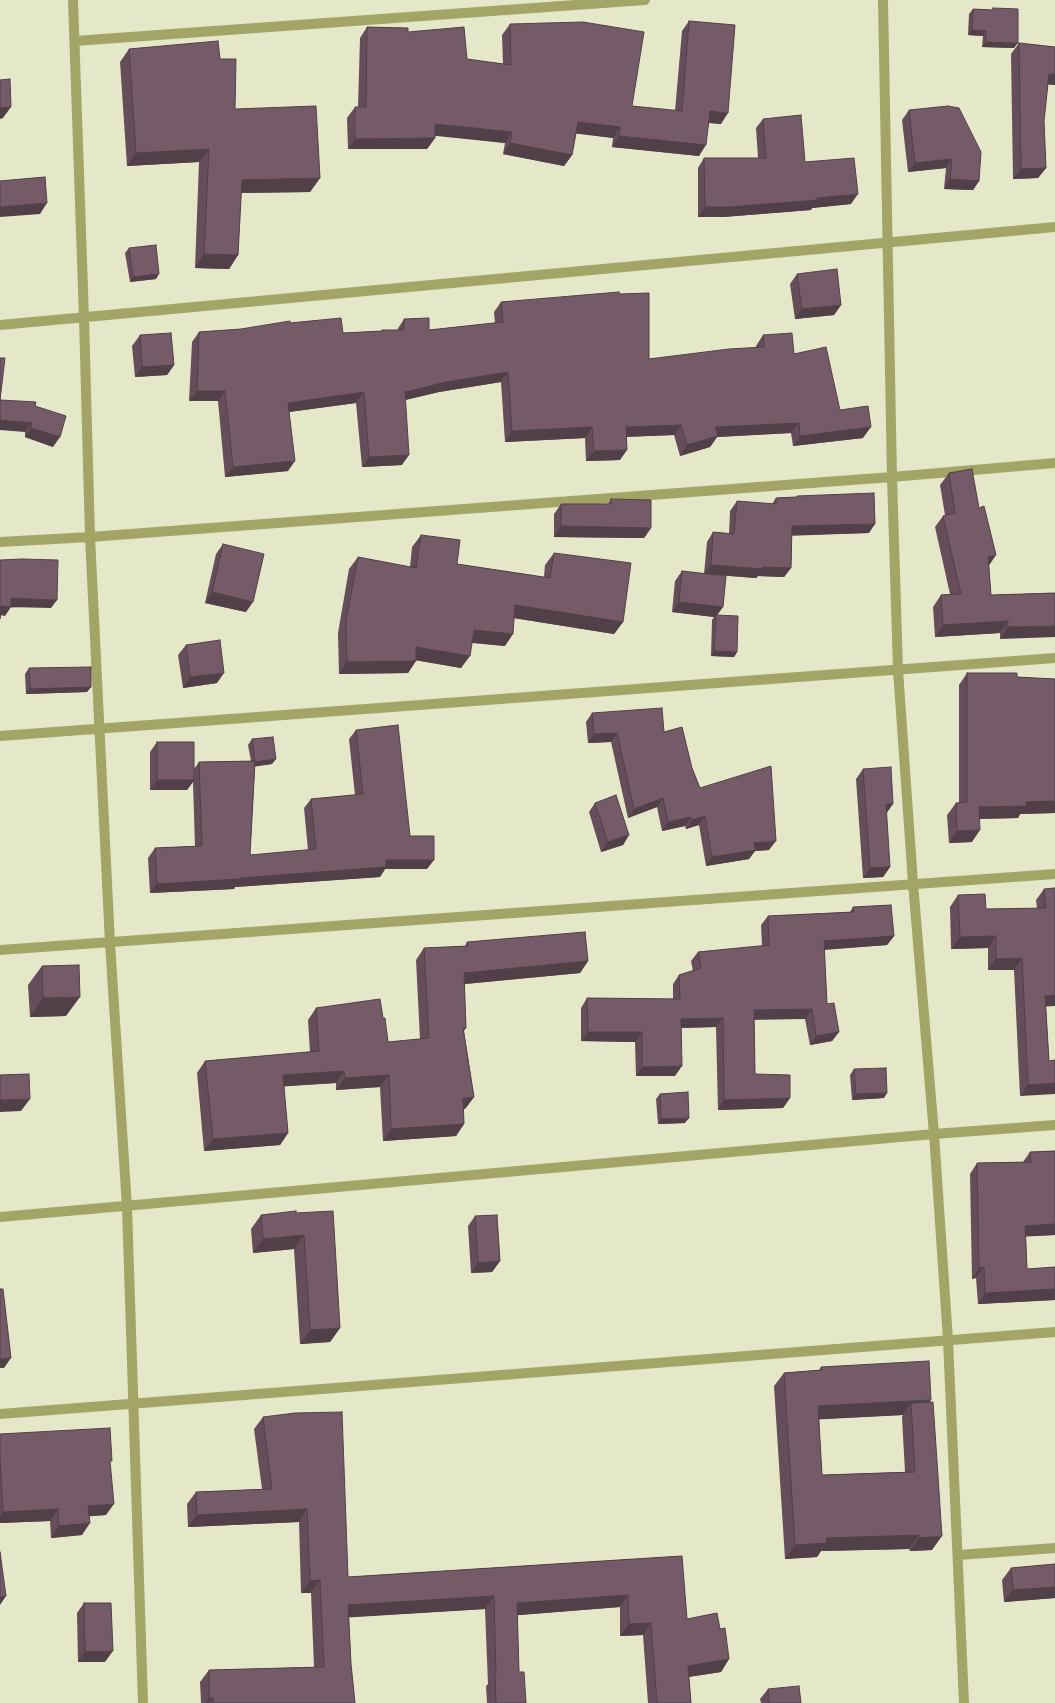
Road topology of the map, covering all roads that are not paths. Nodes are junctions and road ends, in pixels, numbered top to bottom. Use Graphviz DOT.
graph roads {
  1 [pos="73,0"];
  2 [pos="645,0"];
  3 [pos="883,0"];
  4 [pos="75,41"];
  5 [pos="1055,226"];
  6 [pos="887,241"];
  7 [pos="84,318"];
  8 [pos="0,325"];
  9 [pos="1055,463"];
  10 [pos="892,477"];
  11 [pos="90,537"];
  12 [pos="0,542"];
  13 [pos="1055,658"];
  14 [pos="898,670"];
  15 [pos="100,729"];
  16 [pos="0,736"];
  17 [pos="1055,874"];
  18 [pos="913,883"];
  19 [pos="110,943"];
  20 [pos="0,950"];
  21 [pos="1055,1125"];
  22 [pos="934,1134"];
  23 [pos="127,1207"];
  24 [pos="0,1217"];
  25 [pos="1055,1332"];
  26 [pos="948,1340"];
  27 [pos="133,1404"];
  28 [pos="0,1414"];
  29 [pos="1055,1548"];
  30 [pos="958,1555"];
  31 [pos="143,1703"];
  32 [pos="964,1703"];
  1 -- 4 [label="street"];
  2 -- 4 [label="street"];
  3 -- 6 [label="street"];
  4 -- 7 [label="street"];
  5 -- 6 [label="street"];
  6 -- 7 [label="street"];
  6 -- 10 [label="street"];
  7 -- 8 [label="street"];
  7 -- 11 [label="street"];
  9 -- 10 [label="street"];
  10 -- 11 [label="street"];
  10 -- 14 [label="street"];
  11 -- 12 [label="street"];
  11 -- 15 [label="street"];
  13 -- 14 [label="street"];
  14 -- 15 [label="street"];
  14 -- 18 [label="street"];
  15 -- 16 [label="street"];
  15 -- 19 [label="street"];
  17 -- 18 [label="street"];
  18 -- 19 [label="street"];
  18 -- 22 [label="street"];
  19 -- 20 [label="street"];
  19 -- 23 [label="street"];
  21 -- 22 [label="street"];
  22 -- 23 [label="street"];
  22 -- 26 [label="street"];
  23 -- 24 [label="street"];
  23 -- 27 [label="street"];
  25 -- 26 [label="street"];
  26 -- 27 [label="street"];
  26 -- 30 [label="street"];
  27 -- 28 [label="street"];
  27 -- 31 [label="street"];
  29 -- 30 [label="street"];
  30 -- 32 [label="street"];
}
